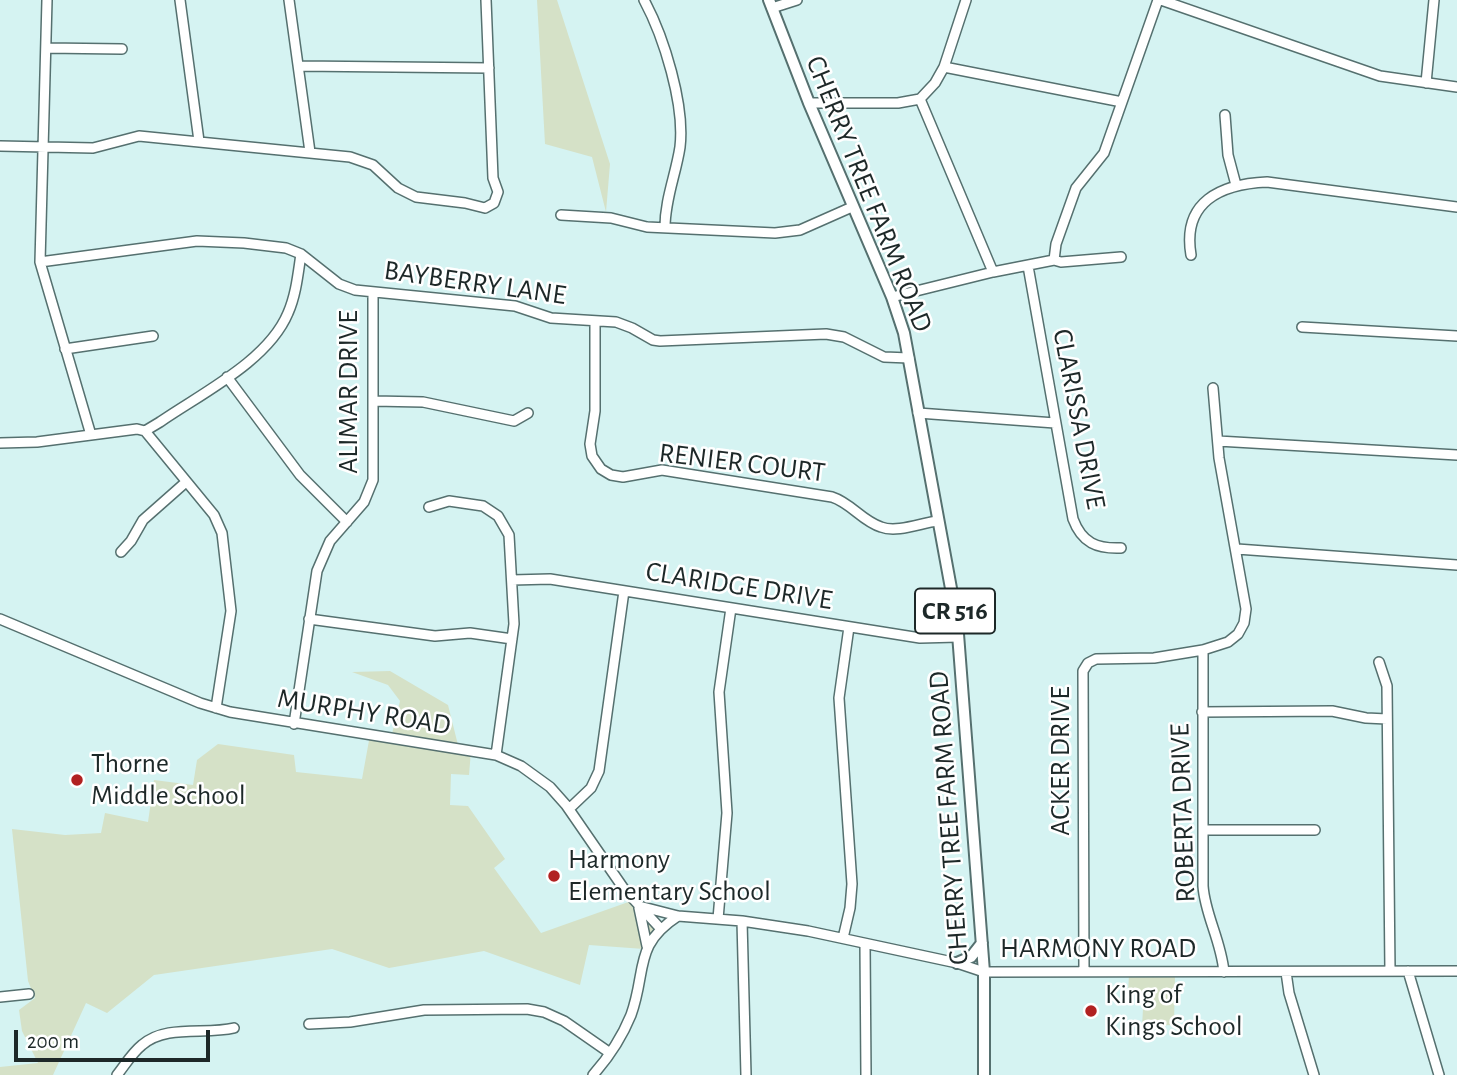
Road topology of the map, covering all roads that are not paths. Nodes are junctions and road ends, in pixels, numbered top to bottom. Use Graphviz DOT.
graph roads {
  1 [pos="47,0"];
  2 [pos="180,0"];
  3 [pos="289,0"];
  4 [pos="485,0"];
  5 [pos="644,0"];
  6 [pos="797,0"];
  7 [pos="966,0"];
  8 [pos="1159,0"];
  9 [pos="1434,0"];
  10 [pos="771,4"];
  11 [pos="46,48"];
  12 [pos="122,49"];
  13 [pos="299,66"];
  14 [pos="944,67"];
  15 [pos="489,68"];
  16 [pos="1426,83"];
  17 [pos="1457,87"];
  18 [pos="920,99"];
  19 [pos="1122,102"];
  20 [pos="809,103"];
  21 [pos="1225,115"];
  22 [pos="199,141"];
  23 [pos="0,146"];
  24 [pos="43,147"];
  25 [pos="310,152"];
  26 [pos="1236,185"];
  27 [pos="852,207"];
  28 [pos="1457,207"];
  29 [pos="561,215"];
  30 [pos="665,227"];
  31 [pos="301,254"];
  32 [pos="1191,255"];
  33 [pos="1121,257"];
  34 [pos="1054,260"];
  35 [pos="40,262"];
  36 [pos="1028,266"];
  37 [pos="993,272"];
  38 [pos="373,293"];
  39 [pos="892,297"];
  40 [pos="595,321"];
  41 [pos="1302,327"];
  42 [pos="1457,336"];
  43 [pos="153,337"];
  44 [pos="65,349"];
  45 [pos="909,358"];
  46 [pos="227,377"];
  47 [pos="1213,388"];
  48 [pos="374,401"];
  49 [pos="528,413"];
  50 [pos="918,413"];
  51 [pos="1055,423"];
  52 [pos="145,431"];
  53 [pos="91,435"];
  54 [pos="1218,441"];
  55 [pos="0,443"];
  56 [pos="1457,455"];
  57 [pos="186,482"];
  58 [pos="429,507"];
  59 [pos="937,521"];
  60 [pos="347,522"];
  61 [pos="1121,548"];
  62 [pos="1237,549"];
  63 [pos="121,552"];
  64 [pos="1457,565"];
  65 [pos="512,580"];
  66 [pos="624,591"];
  67 [pos="731,608"];
  68 [pos="0,619"];
  69 [pos="309,619"];
  70 [pos="849,627"];
  71 [pos="958,637"];
  72 [pos="512,639"];
  73 [pos="1203,650"];
  74 [pos="1379,662"];
  75 [pos="216,708"];
  76 [pos="1202,712"];
  77 [pos="1387,719"];
  78 [pos="294,724"];
  79 [pos="496,755"];
  80 [pos="569,809"];
  81 [pos="1203,830"];
  82 [pos="1315,830"];
  83 [pos="639,906"];
  84 [pos="678,916"];
  85 [pos="718,919"];
  86 [pos="742,922"];
  87 [pos="660,928"];
  88 [pos="843,938"];
  89 [pos="982,943"];
  90 [pos="865,944"];
  91 [pos="647,946"];
  92 [pos="957,963"];
  93 [pos="1390,971"];
  94 [pos="1408,971"];
  95 [pos="1457,971"];
  96 [pos="984,972"];
  97 [pos="1084,972"];
  98 [pos="1224,972"];
  99 [pos="1286,972"];
  100 [pos="29,994"];
  101 [pos="0,997"];
  102 [pos="309,1024"];
  103 [pos="234,1028"];
  104 [pos="610,1054"];
  105 [pos="117,1075"];
  106 [pos="593,1075"];
  107 [pos="746,1075"];
  108 [pos="866,1075"];
  109 [pos="984,1075"];
  110 [pos="1314,1075"];
  111 [pos="1439,1075"];
  1 -- 11 [label="street"];
  2 -- 22 [label="street"];
  3 -- 13 [label="street"];
  4 -- 15 [label="street"];
  5 -- 30 [label="street"];
  6 -- 10 [label="street"];
  7 -- 14 [label="street"];
  8 -- 16 [label="street"];
  8 -- 19 [label="street"];
  9 -- 16 [label="street"];
  10 -- 20 [label="main road, CHERRY TREE FARM ROAD / CR 516"];
  11 -- 12 [label="street"];
  11 -- 24 [label="street"];
  13 -- 15 [label="street"];
  13 -- 25 [label="street"];
  14 -- 18 [label="street"];
  14 -- 19 [label="street"];
  15 -- 25 [label="street"];
  16 -- 17 [label="street"];
  18 -- 20 [label="street"];
  18 -- 37 [label="street"];
  19 -- 34 [label="street"];
  20 -- 27 [label="main road, CHERRY TREE FARM ROAD / CR 516"];
  21 -- 26 [label="street"];
  22 -- 24 [label="street"];
  22 -- 25 [label="street"];
  23 -- 24 [label="street"];
  24 -- 35 [label="street"];
  26 -- 28 [label="street"];
  26 -- 32 [label="street"];
  27 -- 30 [label="street"];
  27 -- 39 [label="main road, CHERRY TREE FARM ROAD / CR 516"];
  29 -- 30 [label="street"];
  31 -- 35 [label="street, BAYBERRY LANE"];
  31 -- 38 [label="street, BAYBERRY LANE"];
  31 -- 46 [label="street"];
  33 -- 34 [label="street"];
  34 -- 36 [label="street"];
  35 -- 44 [label="street"];
  36 -- 37 [label="street"];
  36 -- 51 [label="street, CLARISSA DRIVE"];
  37 -- 39 [label="street"];
  38 -- 40 [label="street, BAYBERRY LANE"];
  38 -- 48 [label="street, ALIMAR DRIVE"];
  39 -- 45 [label="main road, CHERRY TREE FARM ROAD / CR 516"];
  40 -- 45 [label="street, BAYBERRY LANE"];
  40 -- 59 [label="street, RENIER COURT"];
  41 -- 42 [label="street"];
  43 -- 44 [label="street"];
  44 -- 53 [label="street"];
  45 -- 50 [label="main road, CHERRY TREE FARM ROAD / CR 516"];
  46 -- 52 [label="street"];
  46 -- 60 [label="street"];
  47 -- 54 [label="street, ACKER DRIVE"];
  48 -- 49 [label="street"];
  48 -- 60 [label="street, ALIMAR DRIVE"];
  50 -- 51 [label="street"];
  50 -- 59 [label="main road, CHERRY TREE FARM ROAD / CR 516"];
  51 -- 61 [label="street, CLARISSA DRIVE"];
  52 -- 53 [label="street"];
  52 -- 57 [label="street"];
  53 -- 55 [label="street"];
  54 -- 56 [label="street"];
  54 -- 62 [label="street, ACKER DRIVE"];
  57 -- 63 [label="street"];
  57 -- 75 [label="street"];
  58 -- 65 [label="street"];
  59 -- 71 [label="main road, CHERRY TREE FARM ROAD / CR 516"];
  60 -- 69 [label="street, ALIMAR DRIVE"];
  62 -- 64 [label="street"];
  62 -- 73 [label="street, ACKER DRIVE"];
  65 -- 66 [label="street, CLARIDGE DRIVE"];
  65 -- 72 [label="street"];
  66 -- 67 [label="street, CLARIDGE DRIVE"];
  66 -- 80 [label="street"];
  67 -- 70 [label="street, CLARIDGE DRIVE"];
  67 -- 85 [label="street"];
  68 -- 75 [label="street, MURPHY ROAD"];
  69 -- 72 [label="street"];
  69 -- 78 [label="street, ALIMAR DRIVE"];
  70 -- 71 [label="street, CLARIDGE DRIVE"];
  70 -- 88 [label="street"];
  71 -- 89 [label="main road, CHERRY TREE FARM ROAD / CR 516"];
  72 -- 79 [label="street"];
  73 -- 76 [label="street, ROBERTA DRIVE"];
  73 -- 97 [label="street, ACKER DRIVE"];
  74 -- 77 [label="street"];
  75 -- 78 [label="street, MURPHY ROAD"];
  76 -- 77 [label="street"];
  76 -- 81 [label="street, ROBERTA DRIVE"];
  77 -- 93 [label="street"];
  78 -- 79 [label="street, MURPHY ROAD"];
  79 -- 80 [label="street, MURPHY ROAD"];
  80 -- 83 [label="street, MURPHY ROAD"];
  81 -- 82 [label="street"];
  81 -- 98 [label="street, ROBERTA DRIVE"];
  83 -- 84 [label="street, HARMONY ROAD"];
  83 -- 87 [label="street, MURPHY ROAD"];
  83 -- 91 [label="street"];
  84 -- 85 [label="street, HARMONY ROAD"];
  84 -- 87 [label="street"];
  85 -- 86 [label="street, HARMONY ROAD"];
  86 -- 88 [label="street, HARMONY ROAD"];
  86 -- 107 [label="street"];
  87 -- 91 [label="street"];
  88 -- 90 [label="street, HARMONY ROAD"];
  89 -- 92 [label="main road"];
  89 -- 96 [label="main road, CHERRY TREE FARM ROAD / CR 516"];
  90 -- 92 [label="street, HARMONY ROAD"];
  90 -- 108 [label="street"];
  91 -- 104 [label="street"];
  92 -- 96 [label="street, HARMONY ROAD"];
  93 -- 94 [label="street, HARMONY ROAD"];
  93 -- 99 [label="street, HARMONY ROAD"];
  94 -- 95 [label="street, HARMONY ROAD"];
  94 -- 111 [label="street"];
  96 -- 97 [label="street, HARMONY ROAD"];
  96 -- 109 [label="main road, CHERRY TREE FARM ROAD / CR 516"];
  97 -- 98 [label="street, HARMONY ROAD"];
  98 -- 99 [label="street, HARMONY ROAD"];
  99 -- 110 [label="street"];
  100 -- 101 [label="street"];
  102 -- 104 [label="street"];
  103 -- 105 [label="street"];
  104 -- 106 [label="street"];
}
